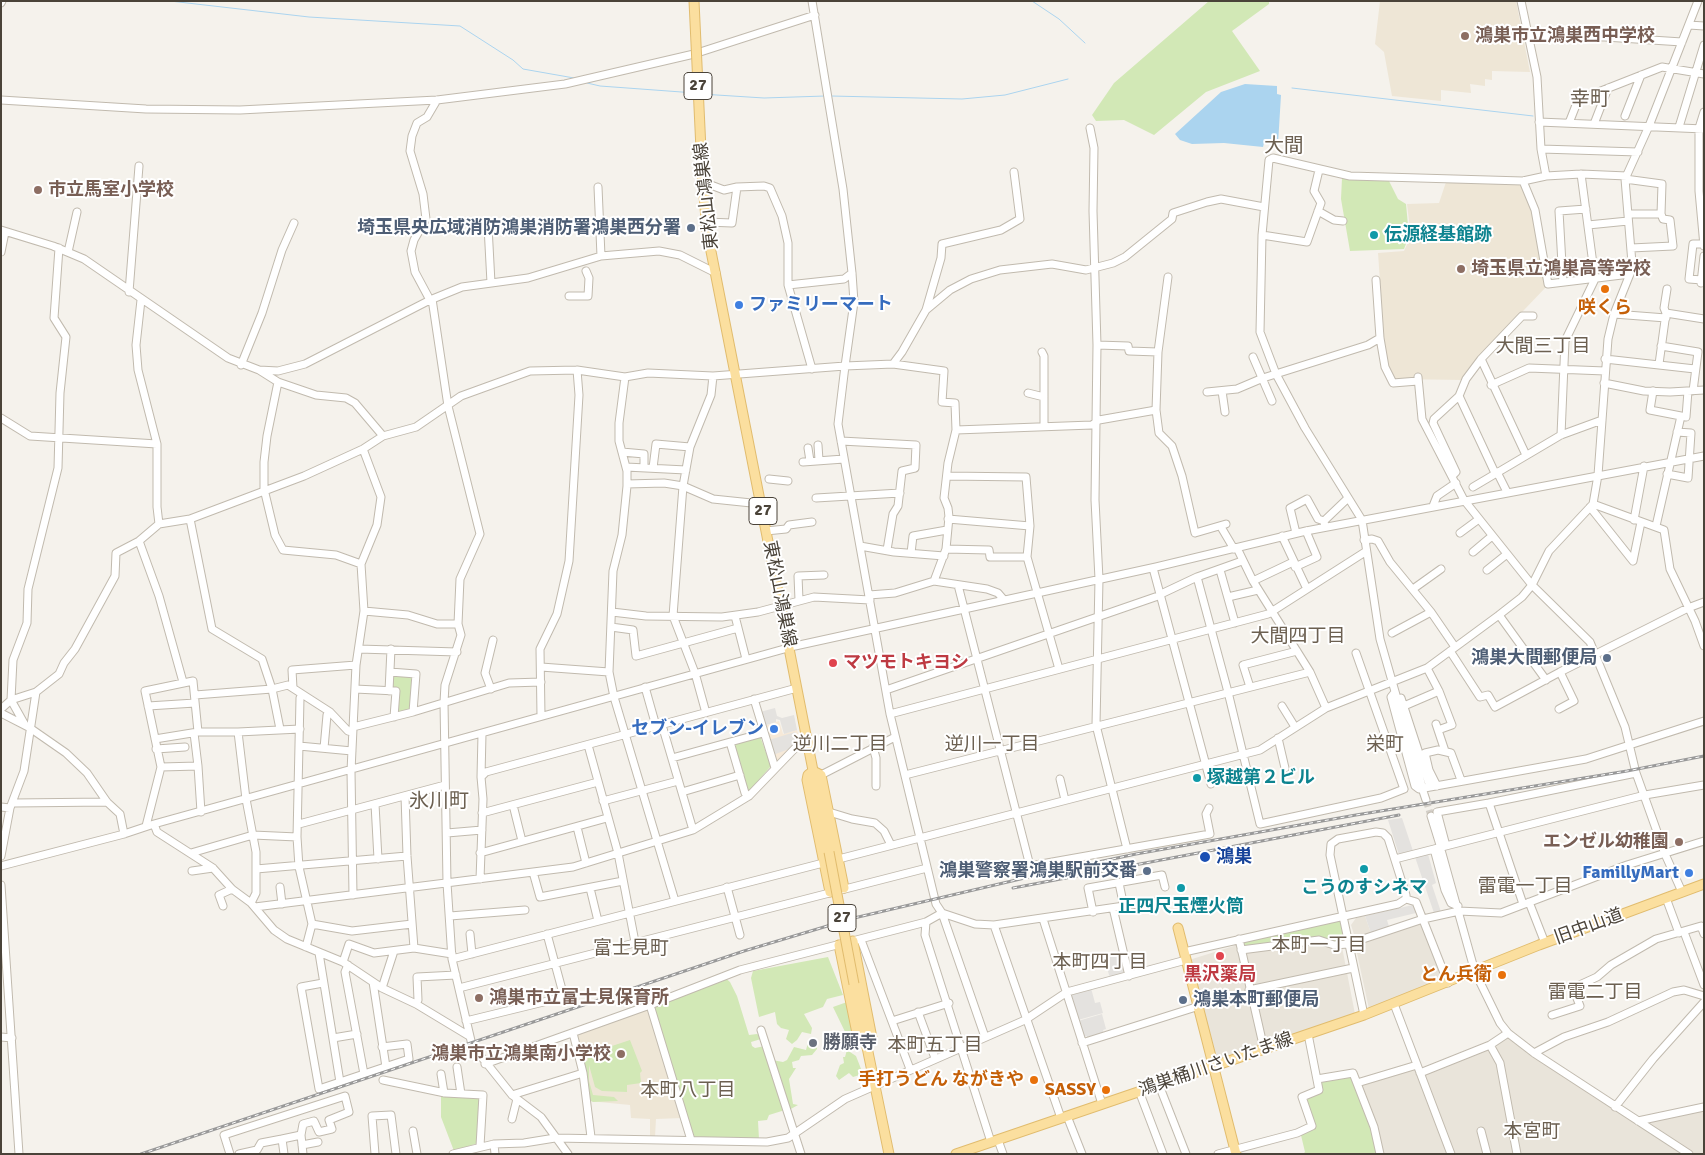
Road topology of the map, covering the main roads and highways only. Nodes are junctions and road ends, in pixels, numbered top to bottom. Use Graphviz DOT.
graph roads {
  1 [pos="694,1"];
  2 [pos="817,773"];
  3 [pos="1704,884"];
  4 [pos="844,888"];
  5 [pos="830,892"];
  6 [pos="1178,928"];
  7 [pos="857,941"];
  8 [pos="839,945"];
  9 [pos="1475,972"];
  10 [pos="865,1040"];
  11 [pos="1212,1067"];
  12 [pos="1235,1151"];
  13 [pos="889,1154"];
  14 [pos="956,1154"];
  1 -- 2 [label="main road, 東松山鴻巣線 / 27, bridge"];
  2 -- 4 [label="main road"];
  2 -- 5 [label="main road"];
  2 -- 10 [label="main road, 東松山鴻巣線 / 27, bridge"];
  3 -- 9 [label="main road, 旧中山道"];
  6 -- 11 [label="main road"];
  7 -- 10 [label="main road"];
  8 -- 10 [label="main road"];
  9 -- 11 [label="main road, 鴻巣桶川さいたま線"];
  10 -- 13 [label="main road, 東松山鴻巣線 / 27"];
  11 -- 12 [label="main road"];
  11 -- 14 [label="main road, 鴻巣桶川さいたま線"];
}
